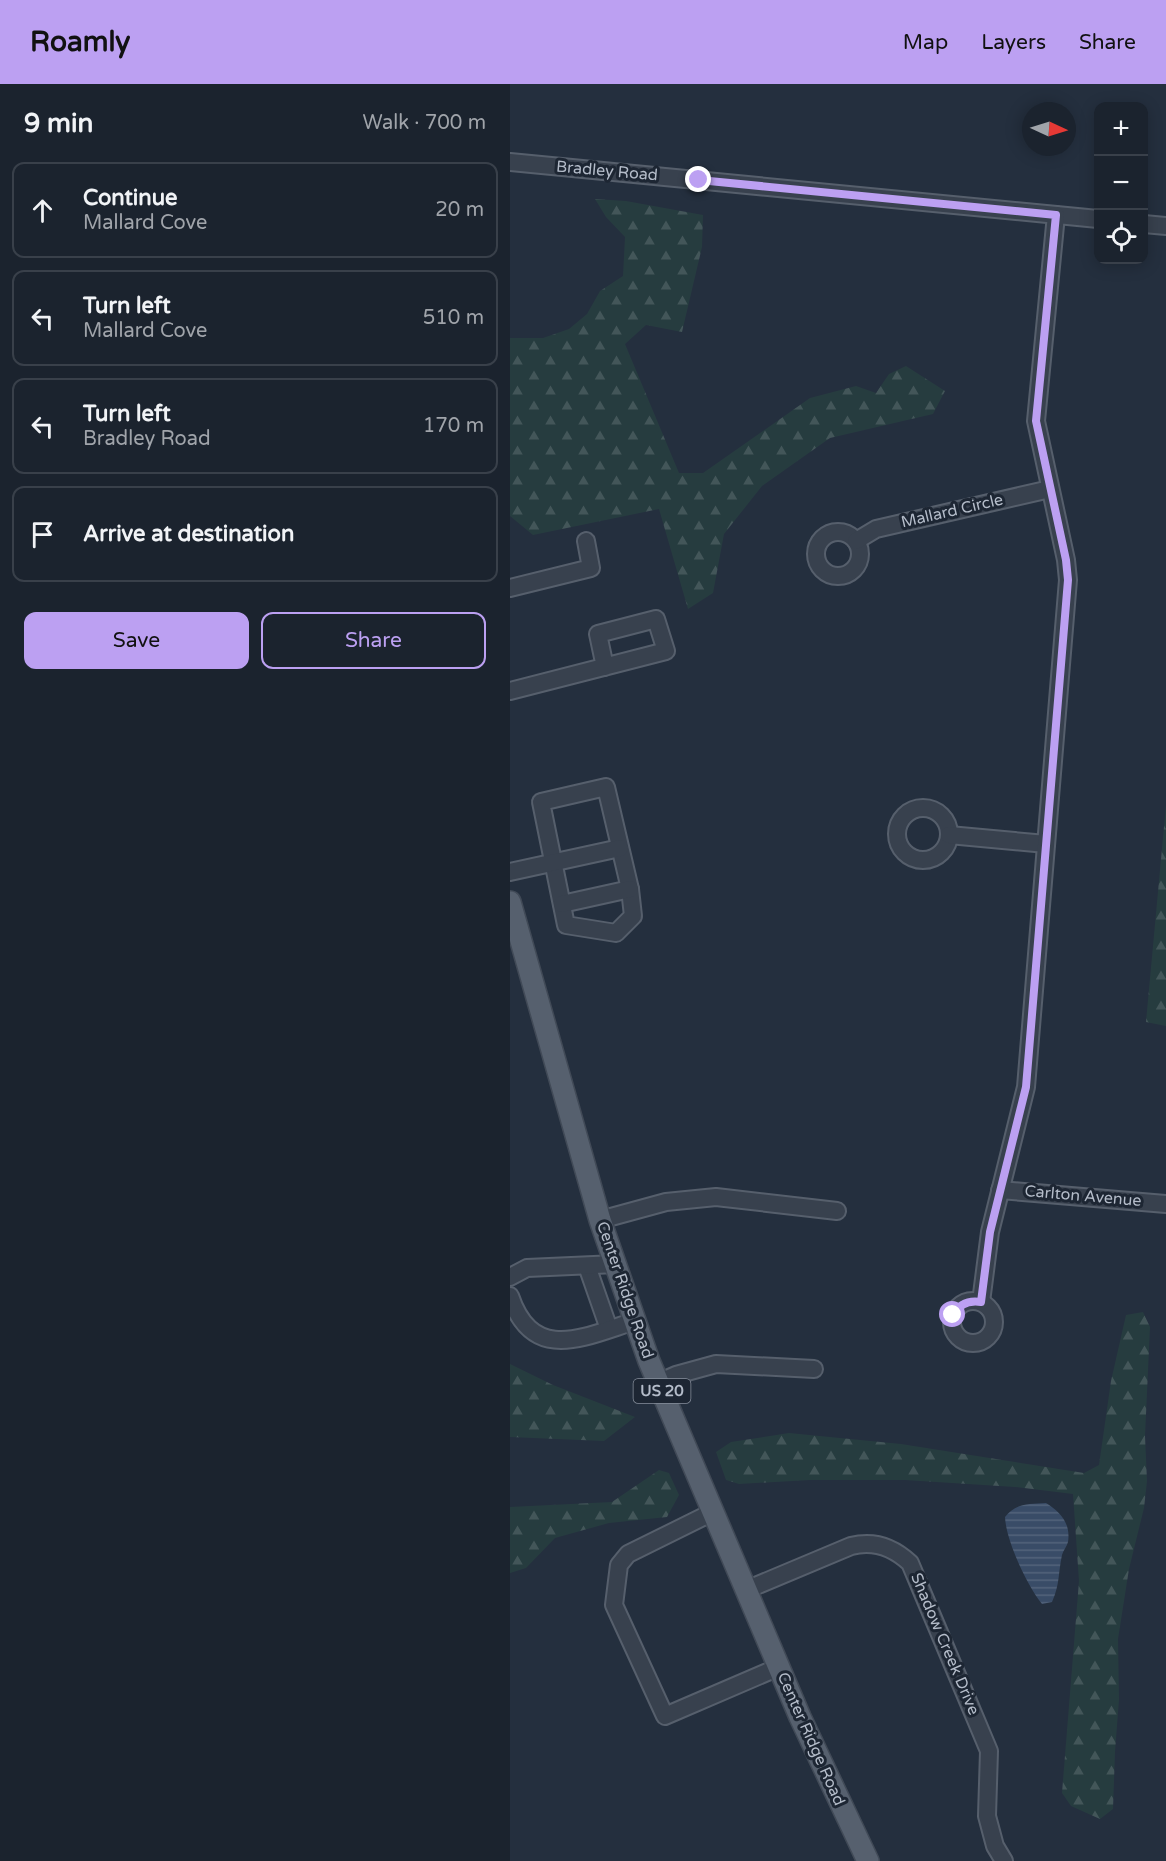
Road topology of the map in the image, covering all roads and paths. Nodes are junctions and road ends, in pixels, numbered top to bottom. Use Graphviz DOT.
graph roads {
  1 [pos="510,162"];
  2 [pos="1056,215"];
  3 [pos="1094,219"];
  4 [pos="1148,224"];
  5 [pos="1166,226"];
  6 [pos="1050,489"];
  7 [pos="586,541"];
  8 [pos="856,541"];
  9 [pos="510,588"];
  10 [pos="605,667"];
  11 [pos="510,691"];
  12 [pos="949,835"];
  13 [pos="1046,844"];
  14 [pos="620,848"];
  15 [pos="553,863"];
  16 [pos="510,872"];
  17 [pos="630,889"];
  18 [pos="510,902"];
  19 [pos="562,904"];
  20 [pos="1000,1190"];
  21 [pos="1166,1204"];
  22 [pos="837,1211"];
  23 [pos="600,1220"];
  24 [pos="616,1264"];
  25 [pos="587,1266"];
  26 [pos="510,1277"];
  27 [pos="510,1296"];
  28 [pos="981,1302"];
  29 [pos="635,1321"];
  30 [pos="609,1329"];
  31 [pos="814,1369"];
  32 [pos="658,1383"];
  33 [pos="713,1512"];
  34 [pos="746,1590"];
  35 [pos="779,1666"];
  36 [pos="868,1861"];
  37 [pos="1004,1861"];
  1 -- 2 [label="street, Bradley Road"];
  2 -- 3 [label="street, Bradley Road"];
  2 -- 6 [label="street"];
  4 -- 5 [label="street"];
  6 -- 8 [label="street, Mallard Circle"];
  6 -- 13 [label="street"];
  7 -- 9 [label="street"];
  10 -- 11 [label="street"];
  12 -- 13 [label="street"];
  13 -- 20 [label="street"];
  14 -- 15 [label="street"];
  14 -- 15 [label="street"];
  14 -- 17 [label="street"];
  15 -- 16 [label="street"];
  15 -- 19 [label="street"];
  17 -- 19 [label="street"];
  17 -- 19 [label="street"];
  18 -- 23 [label="main road, Center Ridge Road / US 20"];
  20 -- 21 [label="street, Carlton Avenue"];
  20 -- 28 [label="street"];
  22 -- 23 [label="street"];
  23 -- 24 [label="main road, Center Ridge Road / US 20"];
  24 -- 25 [label="street"];
  24 -- 29 [label="main road, Center Ridge Road / US 20"];
  25 -- 26 [label="street"];
  25 -- 30 [label="street"];
  27 -- 30 [label="street"];
  29 -- 30 [label="street"];
  29 -- 32 [label="main road, Center Ridge Road / US 20"];
  31 -- 32 [label="street"];
  32 -- 33 [label="main road, Center Ridge Road / US 20"];
  33 -- 34 [label="main road, Center Ridge Road / US 20"];
  33 -- 35 [label="street"];
  34 -- 35 [label="main road, Center Ridge Road / US 20"];
  34 -- 37 [label="street, Shadow Creek Drive"];
  35 -- 36 [label="main road, Center Ridge Road / US 20"];
}
